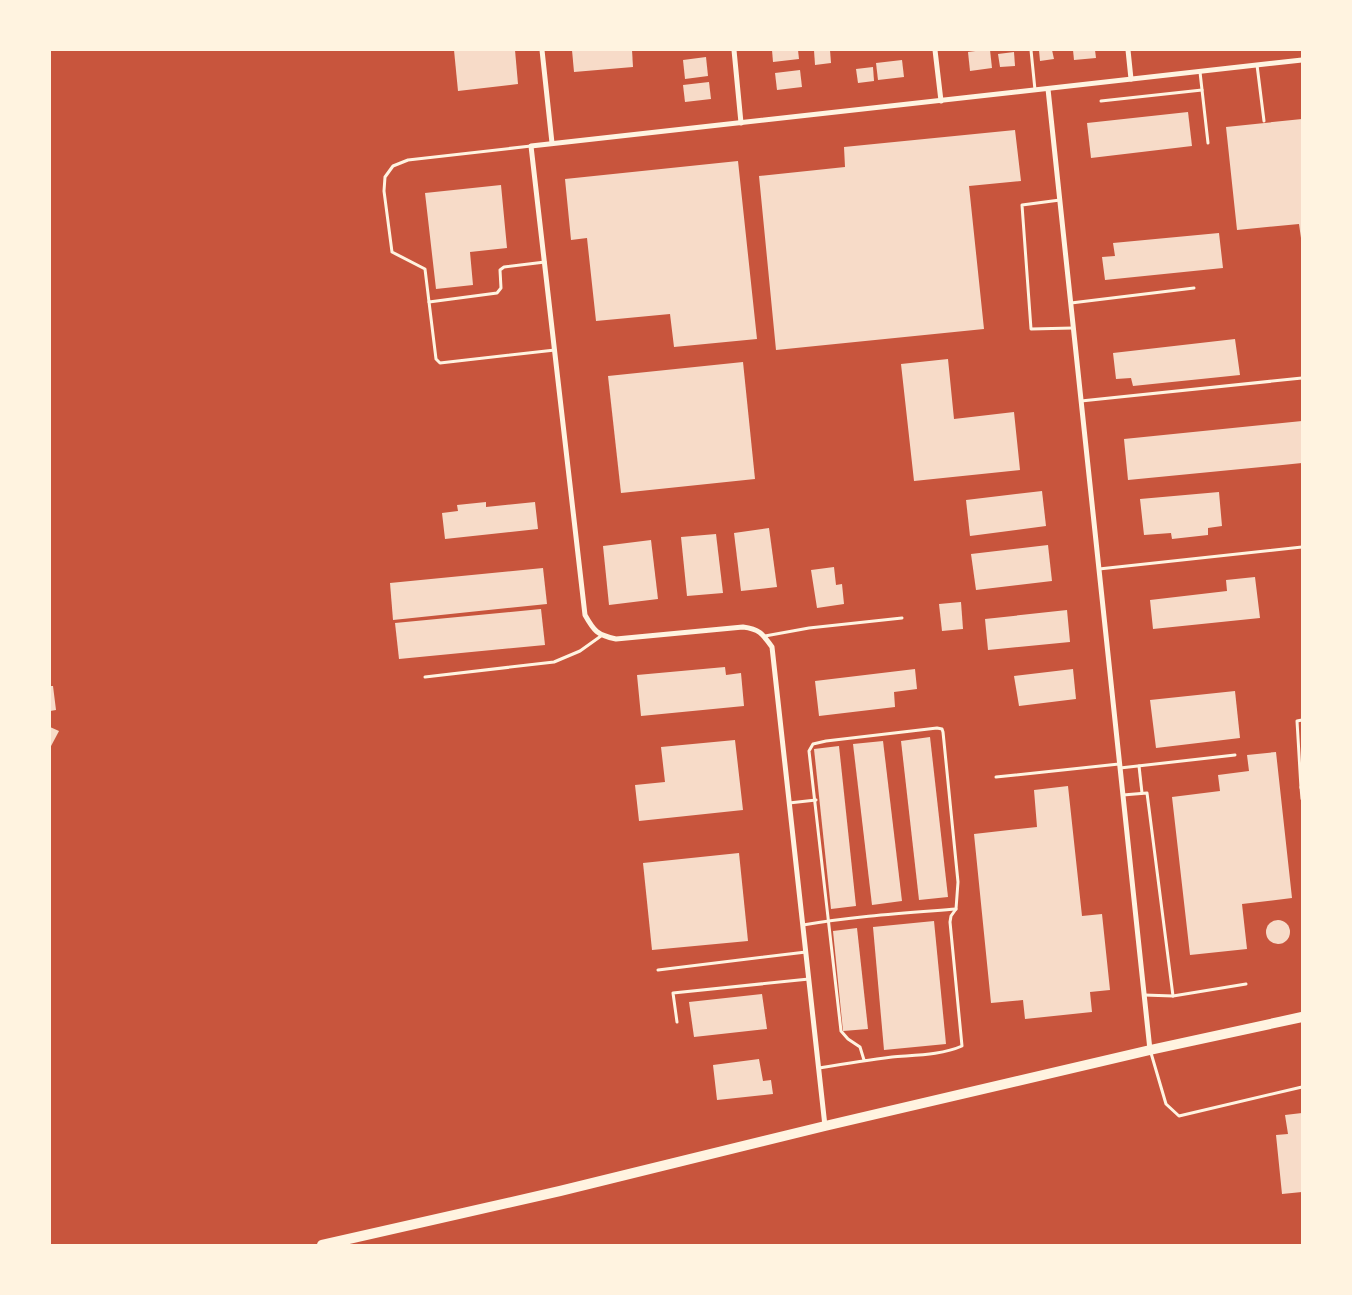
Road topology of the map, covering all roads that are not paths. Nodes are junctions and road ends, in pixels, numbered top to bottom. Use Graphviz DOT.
graph roads {
  1 [pos="542,50"];
  2 [pos="734,50"];
  3 [pos="935,50"];
  4 [pos="1031,50"];
  5 [pos="1128,50"];
  6 [pos="1302,60"];
  7 [pos="1257,65"];
  8 [pos="1200,72"];
  9 [pos="1131,79"];
  10 [pos="1048,89"];
  11 [pos="1036,90"];
  12 [pos="1202,90"];
  13 [pos="941,101"];
  14 [pos="1101,101"];
  15 [pos="1264,121"];
  16 [pos="741,123"];
  17 [pos="1208,143"];
  18 [pos="552,144"];
  19 [pos="531,146"];
  20 [pos="1060,200"];
  21 [pos="544,262"];
  22 [pos="1194,288"];
  23 [pos="429,302"];
  24 [pos="1071,303"];
  25 [pos="1073,328"];
  26 [pos="554,350"];
  27 [pos="1302,378"];
  28 [pos="1081,401"];
  29 [pos="1302,547"];
  30 [pos="1099,570"];
  31 [pos="902,618"];
  32 [pos="601,636"];
  33 [pos="764,636"];
  34 [pos="425,676"];
  35 [pos="1302,720"];
  36 [pos="1235,755"];
  37 [pos="1120,766"];
  38 [pos="1138,766"];
  39 [pos="996,777"];
  40 [pos="1301,787"];
  41 [pos="1142,794"];
  42 [pos="1123,795"];
  43 [pos="1302,799"];
  44 [pos="816,800"];
  45 [pos="789,803"];
  46 [pos="956,909"];
  47 [pos="829,920"];
  48 [pos="802,925"];
  49 [pos="806,952"];
  50 [pos="658,970"];
  51 [pos="808,979"];
  52 [pos="1246,984"];
  53 [pos="1144,995"];
  54 [pos="1173,996"];
  55 [pos="1302,1017"];
  56 [pos="676,1022"];
  57 [pos="1150,1050"];
  58 [pos="864,1060"];
  59 [pos="818,1068"];
  60 [pos="1302,1087"];
  61 [pos="825,1126"];
  62 [pos="322,1245"];
  1 -- 18 [label="street"];
  2 -- 16 [label="street"];
  3 -- 13 [label="street"];
  4 -- 11 [label="lane"];
  5 -- 9 [label="street"];
  6 -- 7 [label="street"];
  7 -- 8 [label="street"];
  7 -- 15 [label="lane"];
  8 -- 9 [label="street"];
  8 -- 12 [label="lane"];
  9 -- 10 [label="street"];
  10 -- 11 [label="street"];
  10 -- 20 [label="street"];
  11 -- 13 [label="street"];
  12 -- 14 [label="lane"];
  12 -- 17 [label="lane"];
  13 -- 16 [label="street"];
  16 -- 18 [label="street"];
  18 -- 19 [label="street"];
  19 -- 21 [label="street"];
  19 -- 23 [label="lane"];
  20 -- 24 [label="street"];
  20 -- 25 [label="lane"];
  21 -- 23 [label="lane"];
  21 -- 26 [label="street"];
  22 -- 24 [label="lane"];
  23 -- 26 [label="lane"];
  24 -- 25 [label="street"];
  25 -- 28 [label="street"];
  26 -- 32 [label="street"];
  27 -- 28 [label="lane"];
  28 -- 30 [label="street"];
  29 -- 30 [label="lane"];
  30 -- 37 [label="street"];
  31 -- 33 [label="lane"];
  32 -- 33 [label="street"];
  32 -- 34 [label="lane"];
  33 -- 45 [label="street"];
  35 -- 40 [label="lane"];
  36 -- 38 [label="lane"];
  37 -- 38 [label="lane"];
  37 -- 39 [label="lane"];
  37 -- 42 [label="street"];
  38 -- 41 [label="lane"];
  40 -- 43 [label="lane"];
  41 -- 42 [label="lane"];
  41 -- 54 [label="lane"];
  42 -- 53 [label="street"];
  44 -- 45 [label="lane"];
  44 -- 46 [label="lane"];
  44 -- 47 [label="lane"];
  45 -- 48 [label="street"];
  46 -- 47 [label="lane"];
  46 -- 58 [label="lane"];
  47 -- 48 [label="lane"];
  47 -- 58 [label="lane"];
  48 -- 49 [label="street"];
  49 -- 50 [label="lane"];
  49 -- 51 [label="street"];
  51 -- 56 [label="lane"];
  51 -- 59 [label="street"];
  52 -- 54 [label="lane"];
  53 -- 54 [label="lane"];
  53 -- 57 [label="street"];
  55 -- 57 [label="main road"];
  57 -- 60 [label="lane"];
  57 -- 61 [label="main road"];
  58 -- 59 [label="lane"];
  59 -- 61 [label="street"];
  61 -- 62 [label="main road"];
}
